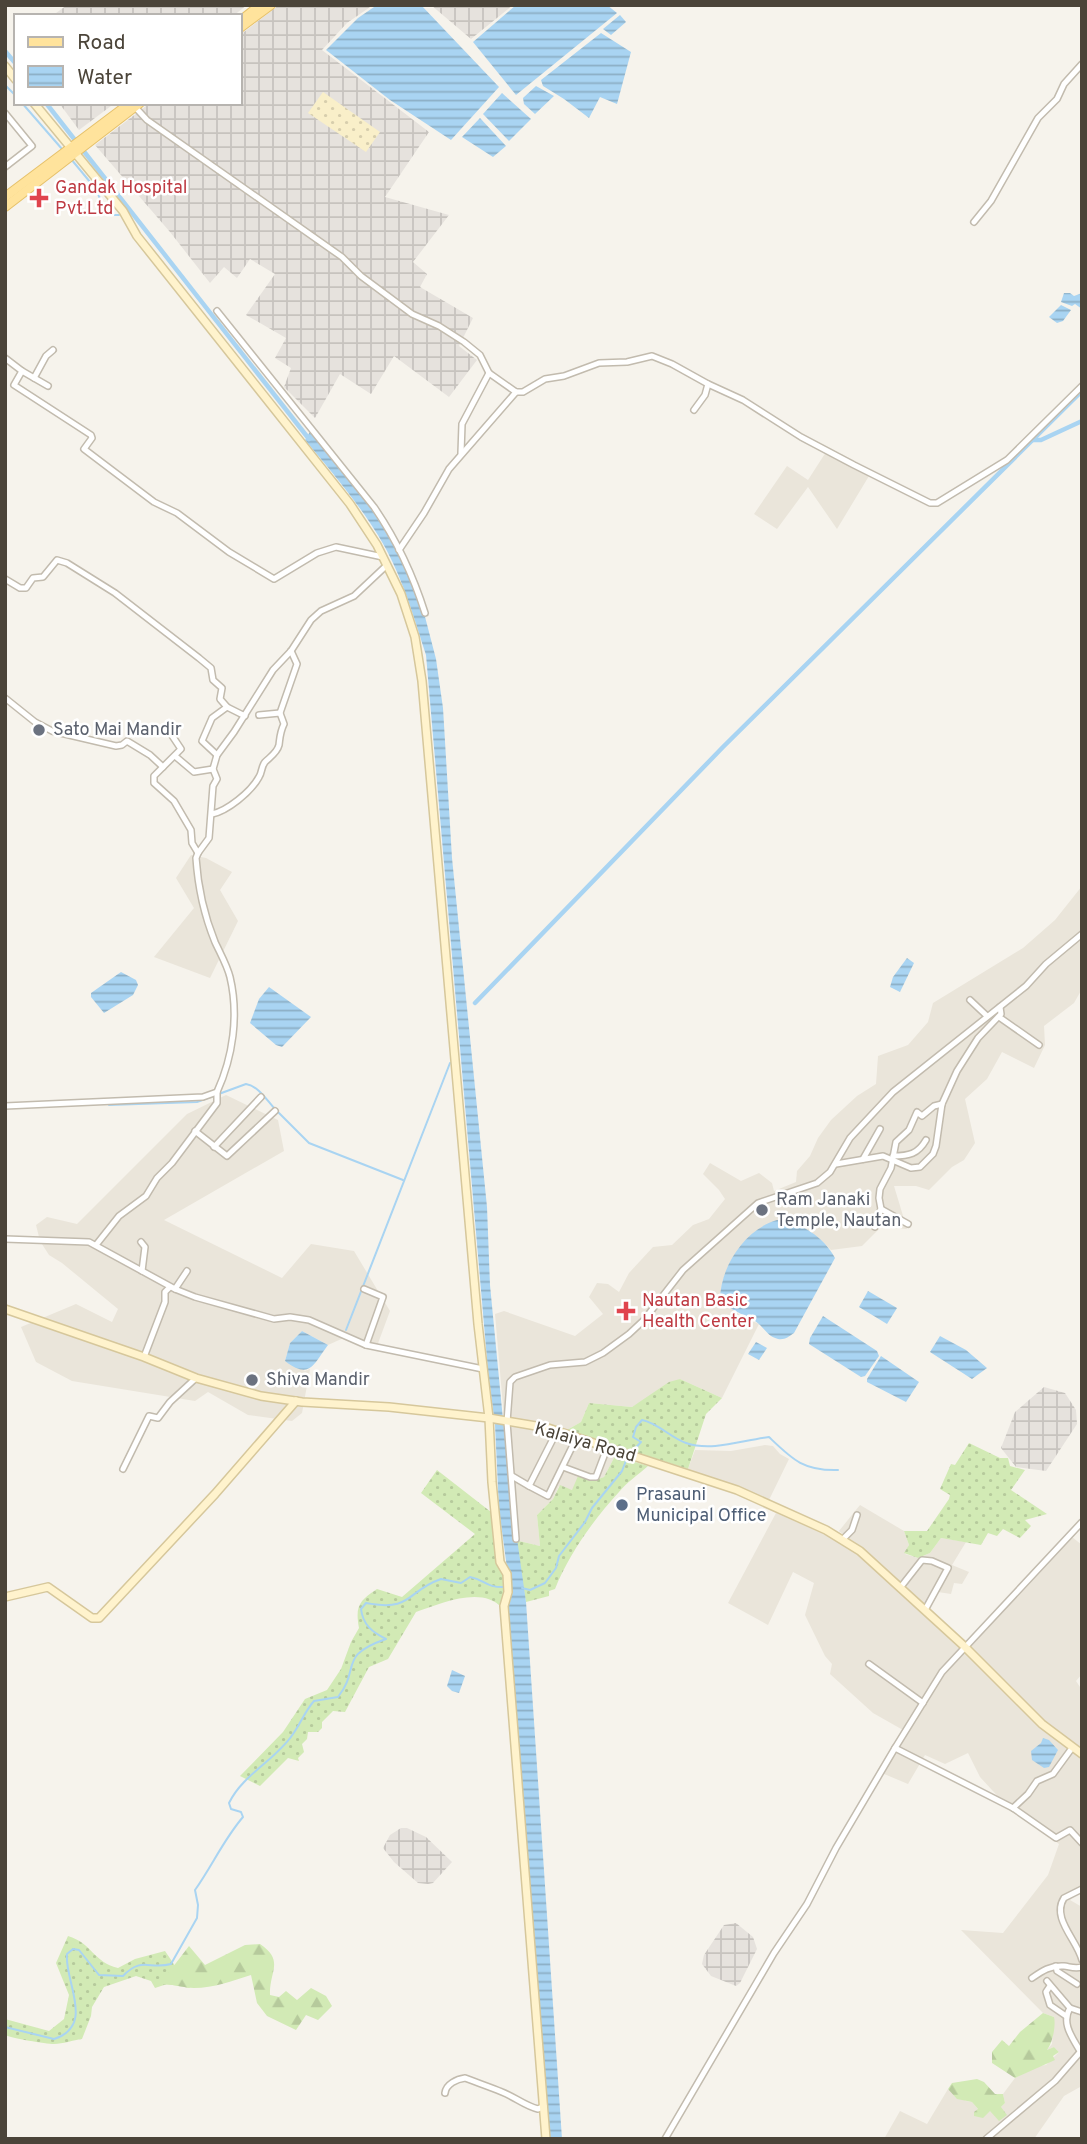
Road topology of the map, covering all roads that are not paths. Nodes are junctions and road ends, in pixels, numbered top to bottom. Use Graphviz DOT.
graph roads {
  1 [pos="260,5"];
  2 [pos="271,5"];
  3 [pos="242,19"];
  4 [pos="242,27"];
  5 [pos="1082,64"];
  6 [pos="36,105"];
  7 [pos="135,105"];
  8 [pos="5,113"];
  9 [pos="13,122"];
  10 [pos="5,128"];
  11 [pos="73,150"];
  12 [pos="5,167"];
  13 [pos="8,196"];
  14 [pos="5,207"];
  15 [pos="974,222"];
  16 [pos="217,311"];
  17 [pos="53,350"];
  18 [pos="5,358"];
  19 [pos="22,371"];
  20 [pos="489,373"];
  21 [pos="34,378"];
  22 [pos="708,384"];
  23 [pos="48,386"];
  24 [pos="1082,386"];
  25 [pos="516,392"];
  26 [pos="694,410"];
  27 [pos="461,454"];
  28 [pos="399,550"];
  29 [pos="383,557"];
  30 [pos="387,565"];
  31 [pos="5,579"];
  32 [pos="425,613"];
  33 [pos="291,651"];
  34 [pos="5,698"];
  35 [pos="227,707"];
  36 [pos="280,713"];
  37 [pos="259,715"];
  38 [pos="245,716"];
  39 [pos="169,731"];
  40 [pos="217,755"];
  41 [pos="175,756"];
  42 [pos="163,767"];
  43 [pos="213,769"];
  44 [pos="212,814"];
  45 [pos="198,852"];
  46 [pos="1081,935"];
  47 [pos="970,1000"];
  48 [pos="1000,1007"];
  49 [pos="987,1016"];
  50 [pos="999,1017"];
  51 [pos="1039,1045"];
  52 [pos="218,1094"];
  53 [pos="261,1097"];
  54 [pos="942,1104"];
  55 [pos="5,1106"];
  56 [pos="275,1111"];
  57 [pos="880,1129"];
  58 [pos="195,1131"];
  59 [pos="926,1140"];
  60 [pos="214,1147"];
  61 [pos="893,1158"];
  62 [pos="863,1159"];
  63 [pos="836,1164"];
  64 [pos="881,1209"];
  65 [pos="908,1224"];
  66 [pos="875,1227"];
  67 [pos="5,1239"];
  68 [pos="141,1242"];
  69 [pos="96,1245"];
  70 [pos="142,1271"];
  71 [pos="187,1271"];
  72 [pos="173,1288"];
  73 [pos="364,1289"];
  74 [pos="5,1309"];
  75 [pos="366,1345"];
  76 [pos="144,1357"];
  77 [pos="483,1369"];
  78 [pos="196,1378"];
  79 [pos="296,1401"];
  80 [pos="491,1419"];
  81 [pos="507,1422"];
  82 [pos="557,1431"];
  83 [pos="574,1437"];
  84 [pos="607,1448"];
  85 [pos="563,1467"];
  86 [pos="123,1469"];
  87 [pos="512,1476"];
  88 [pos="529,1486"];
  89 [pos="858,1515"];
  90 [pos="1082,1523"];
  91 [pos="516,1539"];
  92 [pos="843,1539"];
  93 [pos="900,1588"];
  94 [pos="5,1597"];
  95 [pos="925,1610"];
  96 [pos="964,1646"];
  97 [pos="869,1664"];
  98 [pos="923,1703"];
  99 [pos="895,1748"];
  100 [pos="1072,1748"];
  101 [pos="1082,1754"];
  102 [pos="1013,1808"];
  103 [pos="1082,1843"];
  104 [pos="1082,1889"];
  105 [pos="1082,1960"];
  106 [pos="1056,1966"];
  107 [pos="1082,1967"];
  108 [pos="1032,1978"];
  109 [pos="1077,1984"];
  110 [pos="1070,2008"];
  111 [pos="1082,2012"];
  112 [pos="1066,2016"];
  113 [pos="1081,2050"];
  114 [pos="445,2093"];
  115 [pos="544,2106"];
  116 [pos="546,2139"];
  117 [pos="665,2139"];
  118 [pos="986,2139"];
  1 -- 3 [label="main road"];
  2 -- 4 [label="main road"];
  5 -- 15 [label="street"];
  6 -- 11 [label="main road"];
  7 -- 11 [label="main road"];
  7 -- 20 [label="street"];
  8 -- 9 [label="street"];
  9 -- 10 [label="street"];
  9 -- 12 [label="street"];
  11 -- 13 [label="main road"];
  11 -- 29 [label="main road"];
  13 -- 14 [label="main road"];
  16 -- 28 [label="street"];
  17 -- 21 [label="street"];
  18 -- 19 [label="street"];
  19 -- 21 [label="street"];
  19 -- 29 [label="street"];
  20 -- 25 [label="street"];
  20 -- 27 [label="street"];
  21 -- 23 [label="street"];
  22 -- 24 [label="street"];
  22 -- 25 [label="street"];
  22 -- 26 [label="street"];
  25 -- 27 [label="street"];
  27 -- 28 [label="street"];
  28 -- 32 [label="street"];
  29 -- 30 [label="main road"];
  30 -- 33 [label="street"];
  30 -- 77 [label="main road"];
  31 -- 35 [label="street"];
  33 -- 36 [label="street"];
  33 -- 38 [label="street"];
  34 -- 42 [label="street"];
  35 -- 38 [label="street"];
  35 -- 40 [label="street"];
  36 -- 37 [label="street"];
  36 -- 44 [label="street"];
  38 -- 40 [label="street"];
  39 -- 41 [label="street"];
  40 -- 43 [label="street"];
  41 -- 42 [label="street"];
  41 -- 43 [label="street"];
  42 -- 45 [label="street"];
  43 -- 44 [label="street"];
  44 -- 45 [label="street"];
  45 -- 52 [label="street"];
  46 -- 48 [label="street"];
  47 -- 49 [label="street"];
  48 -- 49 [label="street"];
  48 -- 50 [label="street"];
  49 -- 63 [label="street"];
  50 -- 51 [label="street"];
  50 -- 54 [label="street"];
  52 -- 55 [label="street"];
  52 -- 58 [label="street"];
  53 -- 60 [label="street"];
  54 -- 61 [label="street"];
  54 -- 61 [label="street"];
  56 -- 60 [label="street"];
  57 -- 62 [label="street"];
  58 -- 60 [label="street"];
  58 -- 69 [label="street"];
  59 -- 61 [label="street"];
  61 -- 62 [label="street"];
  61 -- 64 [label="street"];
  62 -- 63 [label="street"];
  63 -- 81 [label="street"];
  64 -- 65 [label="street"];
  64 -- 66 [label="street"];
  67 -- 69 [label="street"];
  68 -- 70 [label="street"];
  69 -- 70 [label="street"];
  70 -- 72 [label="street"];
  71 -- 72 [label="street"];
  72 -- 75 [label="street"];
  72 -- 76 [label="street"];
  73 -- 75 [label="street"];
  74 -- 76 [label="main road, Kalaiya Road"];
  75 -- 77 [label="street"];
  76 -- 78 [label="main road, Kalaiya Road"];
  77 -- 80 [label="main road"];
  78 -- 79 [label="main road, Kalaiya Road"];
  78 -- 86 [label="street"];
  79 -- 80 [label="main road, Kalaiya Road"];
  79 -- 94 [label="main road"];
  80 -- 81 [label="main road, Kalaiya Road"];
  80 -- 115 [label="main road"];
  81 -- 82 [label="main road, Kalaiya Road"];
  81 -- 87 [label="street"];
  82 -- 83 [label="main road, Kalaiya Road"];
  82 -- 88 [label="street"];
  83 -- 84 [label="main road, Kalaiya Road"];
  83 -- 85 [label="street"];
  84 -- 85 [label="street"];
  84 -- 92 [label="main road, Kalaiya Road"];
  85 -- 88 [label="street"];
  87 -- 88 [label="street"];
  87 -- 91 [label="street"];
  89 -- 92 [label="street"];
  90 -- 96 [label="street"];
  92 -- 93 [label="main road, Kalaiya Road"];
  93 -- 95 [label="main road, Kalaiya Road"];
  93 -- 95 [label="street"];
  95 -- 96 [label="main road, Kalaiya Road"];
  96 -- 98 [label="street"];
  96 -- 100 [label="main road, Kalaiya Road"];
  97 -- 98 [label="street"];
  98 -- 99 [label="street"];
  99 -- 102 [label="street"];
  99 -- 117 [label="street"];
  100 -- 101 [label="main road, Kalaiya Road"];
  100 -- 102 [label="street"];
  102 -- 103 [label="street"];
  104 -- 105 [label="street"];
  106 -- 107 [label="street"];
  106 -- 108 [label="street"];
  106 -- 109 [label="street"];
  110 -- 111 [label="street"];
  110 -- 112 [label="street"];
  110 -- 112 [label="street"];
  112 -- 113 [label="street"];
  113 -- 118 [label="street"];
  114 -- 115 [label="street"];
  115 -- 116 [label="main road"];
}
